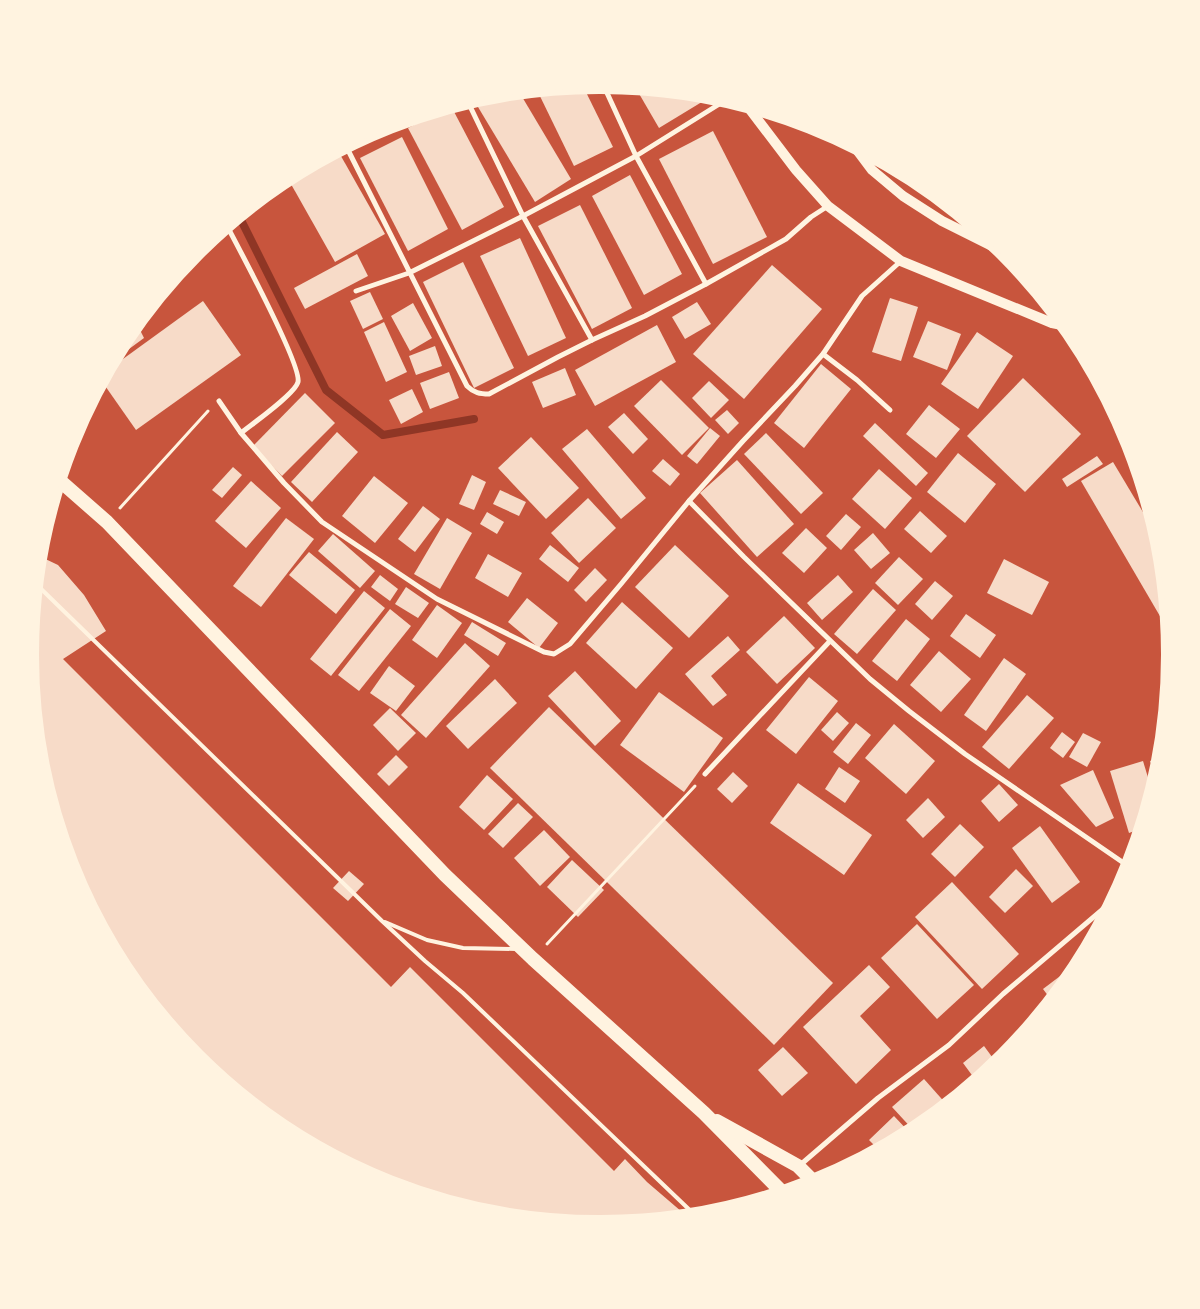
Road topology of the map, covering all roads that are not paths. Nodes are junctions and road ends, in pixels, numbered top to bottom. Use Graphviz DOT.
graph roads {
  1 [pos="606,91"];
  2 [pos="719,104"];
  3 [pos="470,106"];
  4 [pos="752,112"];
  5 [pos="348,150"];
  6 [pos="861,155"];
  7 [pos="636,156"];
  8 [pos="828,206"];
  9 [pos="523,216"];
  10 [pos="229,230"];
  11 [pos="984,242"];
  12 [pos="901,261"];
  13 [pos="409,273"];
  14 [pos="706,284"];
  15 [pos="356,290"];
  16 [pos="1056,324"];
  17 [pos="592,340"];
  18 [pos="823,354"];
  19 [pos="218,401"];
  20 [pos="890,410"];
  21 [pos="241,433"];
  22 [pos="63,483"];
  23 [pos="689,501"];
  24 [pos="40,589"];
  25 [pos="830,641"];
  26 [pos="705,774"];
  27 [pos="1124,863"];
  28 [pos="1103,909"];
  29 [pos="382,921"];
  30 [pos="528,954"];
  31 [pos="704,1114"];
  32 [pos="798,1166"];
  33 [pos="809,1177"];
  34 [pos="778,1189"];
  35 [pos="690,1210"];
  1 -- 7 [label="street"];
  2 -- 7 [label="street"];
  3 -- 9 [label="street"];
  4 -- 8 [label="main road"];
  5 -- 13 [label="street"];
  6 -- 11 [label="main road"];
  7 -- 9 [label="street"];
  7 -- 14 [label="street"];
  8 -- 12 [label="main road"];
  8 -- 14 [label="street"];
  9 -- 13 [label="street"];
  9 -- 17 [label="street"];
  10 -- 21 [label="street"];
  12 -- 16 [label="main road"];
  12 -- 18 [label="street"];
  13 -- 15 [label="street"];
  13 -- 17 [label="street"];
  14 -- 17 [label="street"];
  18 -- 20 [label="street"];
  18 -- 23 [label="street"];
  19 -- 21 [label="street"];
  21 -- 23 [label="street"];
  22 -- 30 [label="highway"];
  23 -- 25 [label="street"];
  24 -- 29 [label="lane"];
  25 -- 26 [label="street"];
  25 -- 27 [label="street"];
  28 -- 32 [label="street"];
  29 -- 30 [label="lane"];
  29 -- 35 [label="lane"];
  30 -- 31 [label="highway"];
  31 -- 32 [label="highway"];
  31 -- 34 [label="highway"];
  32 -- 33 [label="highway"];
}
